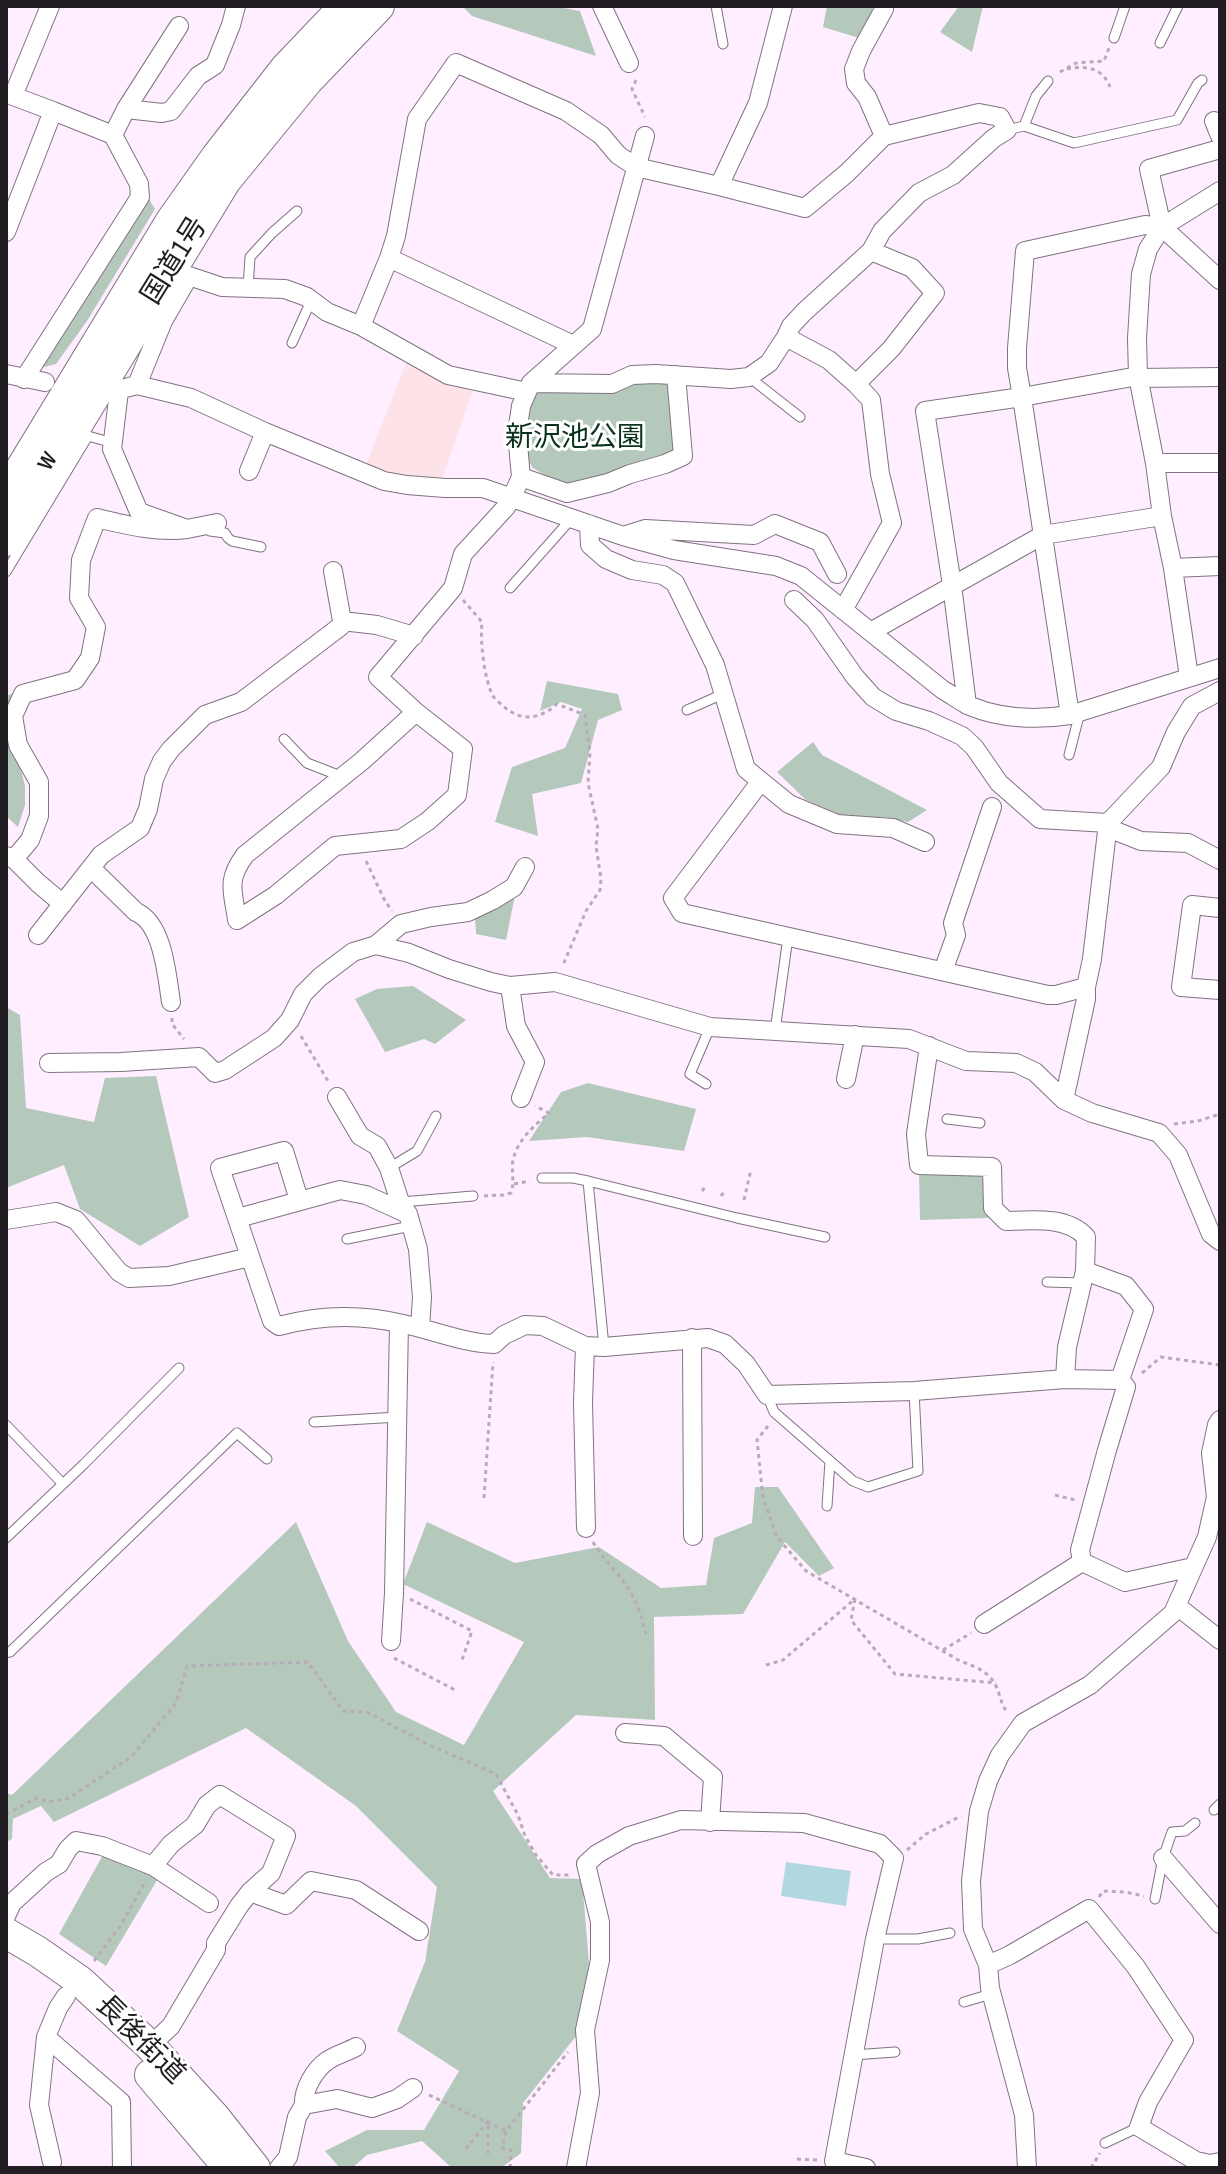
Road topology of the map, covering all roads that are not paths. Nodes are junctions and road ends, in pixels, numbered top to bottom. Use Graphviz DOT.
graph roads {
  1 [pos="50,6"];
  2 [pos="236,6"];
  3 [pos="346,6"];
  4 [pos="378,6"];
  5 [pos="602,6"];
  6 [pos="716,6"];
  7 [pos="783,6"];
  8 [pos="884,6"];
  9 [pos="1125,6"];
  10 [pos="1178,6"];
  11 [pos="179,26"];
  12 [pos="1114,38"];
  13 [pos="1160,43"];
  14 [pos="723,44"];
  15 [pos="629,63"];
  16 [pos="1202,80"];
  17 [pos="1048,81"];
  18 [pos="9,100"];
  19 [pos="126,109"];
  20 [pos="53,111"];
  21 [pos="1016,128"];
  22 [pos="113,135"];
  23 [pos="645,136"];
  24 [pos="884,136"];
  25 [pos="1220,149"];
  26 [pos="636,167"];
  27 [pos="719,186"];
  28 [pos="1220,191"];
  29 [pos="297,211"];
  30 [pos="1162,227"];
  31 [pos="6,232"];
  32 [pos="871,251"];
  33 [pos="389,258"];
  34 [pos="1220,280"];
  35 [pos="248,289"];
  36 [pos="311,301"];
  37 [pos="361,326"];
  38 [pos="786,337"];
  39 [pos="292,343"];
  40 [pos="573,345"];
  41 [pos="676,375"];
  42 [pos="15,377"];
  43 [pos="749,377"];
  44 [pos="1138,377"];
  45 [pos="1220,377"];
  46 [pos="45,382"];
  47 [pos="856,384"];
  48 [pos="529,388"];
  49 [pos="122,389"];
  50 [pos="1022,397"];
  51 [pos="800,417"];
  52 [pos="265,432"];
  53 [pos="113,443"];
  54 [pos="1155,463"];
  55 [pos="1220,463"];
  56 [pos="249,471"];
  57 [pos="521,477"];
  58 [pos="6,495"];
  59 [pos="512,497"];
  60 [pos="1162,516"];
  61 [pos="580,521"];
  62 [pos="217,523"];
  63 [pos="187,529"];
  64 [pos="1043,535"];
  65 [pos="623,536"];
  66 [pos="6,540"];
  67 [pos="261,547"];
  68 [pos="1220,566"];
  69 [pos="1173,568"];
  70 [pos="333,571"];
  71 [pos="6,572"];
  72 [pos="837,574"];
  73 [pos="952,585"];
  74 [pos="510,588"];
  75 [pos="794,600"];
  76 [pos="843,610"];
  77 [pos="342,621"];
  78 [pos="872,631"];
  79 [pos="414,636"];
  80 [pos="1220,668"];
  81 [pos="1189,677"];
  82 [pos="1220,691"];
  83 [pos="723,694"];
  84 [pos="967,705"];
  85 [pos="687,710"];
  86 [pos="416,712"];
  87 [pos="1075,714"];
  88 [pos="284,739"];
  89 [pos="1069,755"];
  90 [pos="343,777"];
  91 [pos="761,781"];
  92 [pos="992,807"];
  93 [pos="1108,826"];
  94 [pos="925,842"];
  95 [pos="10,857"];
  96 [pos="1220,860"];
  97 [pos="525,867"];
  98 [pos="91,868"];
  99 [pos="63,904"];
  100 [pos="1220,908"];
  101 [pos="38,935"];
  102 [pos="788,937"];
  103 [pos="376,945"];
  104 [pos="943,971"];
  105 [pos="510,986"];
  106 [pos="1086,987"];
  107 [pos="1220,990"];
  108 [pos="171,1002"];
  109 [pos="710,1027"];
  110 [pos="775,1031"];
  111 [pos="855,1035"];
  112 [pos="929,1046"];
  113 [pos="49,1063"];
  114 [pos="846,1079"];
  115 [pos="706,1084"];
  116 [pos="337,1097"];
  117 [pos="521,1098"];
  118 [pos="1064,1100"];
  119 [pos="436,1116"];
  120 [pos="947,1119"];
  121 [pos="980,1123"];
  122 [pos="389,1168"];
  123 [pos="542,1178"];
  124 [pos="588,1181"];
  125 [pos="473,1196"];
  126 [pos="299,1200"];
  127 [pos="406,1214"];
  128 [pos="238,1218"];
  129 [pos="6,1220"];
  130 [pos="825,1237"];
  131 [pos="347,1239"];
  132 [pos="1220,1241"];
  133 [pos="250,1257"];
  134 [pos="1084,1277"];
  135 [pos="1047,1282"];
  136 [pos="399,1323"];
  137 [pos="420,1328"];
  138 [pos="692,1338"];
  139 [pos="594,1347"];
  140 [pos="179,1368"];
  141 [pos="1065,1379"];
  142 [pos="1123,1383"];
  143 [pos="914,1391"];
  144 [pos="767,1395"];
  145 [pos="398,1417"];
  146 [pos="1220,1420"];
  147 [pos="314,1422"];
  148 [pos="6,1425"];
  149 [pos="267,1459"];
  150 [pos="830,1461"];
  151 [pos="63,1484"];
  152 [pos="1217,1484"];
  153 [pos="827,1506"];
  154 [pos="586,1528"];
  155 [pos="693,1536"];
  156 [pos="6,1538"];
  157 [pos="1082,1562"];
  158 [pos="1193,1567"];
  159 [pos="1177,1606"];
  160 [pos="984,1624"];
  161 [pos="1220,1640"];
  162 [pos="391,1641"];
  163 [pos="6,1653"];
  164 [pos="625,1733"];
  165 [pos="710,1822"];
  166 [pos="1195,1823"];
  167 [pos="1163,1858"];
  168 [pos="153,1866"];
  169 [pos="250,1892"];
  170 [pos="1155,1899"];
  171 [pos="209,1903"];
  172 [pos="6,1916"];
  173 [pos="1220,1924"];
  174 [pos="419,1931"];
  175 [pos="6,1933"];
  176 [pos="950,1933"];
  177 [pos="875,1939"];
  178 [pos="6,1955"];
  179 [pos="988,1965"];
  180 [pos="991,1994"];
  181 [pos="66,1996"];
  182 [pos="964,2002"];
  183 [pos="46,2037"];
  184 [pos="150,2046"];
  185 [pos="356,2047"];
  186 [pos="895,2052"];
  187 [pos="853,2055"];
  188 [pos="413,2088"];
  189 [pos="304,2105"];
  190 [pos="1139,2127"];
  191 [pos="1105,2143"];
  192 [pos="52,2162"];
  193 [pos="1220,2162"];
  194 [pos="122,2168"];
  195 [pos="229,2168"];
  196 [pos="255,2168"];
  197 [pos="279,2168"];
  198 [pos="576,2168"];
  199 [pos="866,2168"];
  200 [pos="1027,2168"];
  1 -- 18 [label="street"];
  2 -- 19 [label="street"];
  3 -- 58 [label="highway, 国道1号"];
  4 -- 66 [label="highway, 国道1号"];
  5 -- 15 [label="street"];
  6 -- 14 [label="lane"];
  7 -- 27 [label="street"];
  8 -- 24 [label="street"];
  9 -- 12 [label="lane"];
  10 -- 13 [label="lane"];
  11 -- 19 [label="street"];
  16 -- 21 [label="lane"];
  17 -- 21 [label="lane"];
  18 -- 20 [label="street"];
  19 -- 22 [label="street"];
  20 -- 22 [label="street"];
  20 -- 31 [label="street"];
  21 -- 24 [label="street"];
  21 -- 32 [label="street"];
  22 -- 42 [label="street"];
  23 -- 26 [label="street"];
  24 -- 27 [label="street"];
  25 -- 30 [label="street"];
  26 -- 27 [label="street"];
  26 -- 33 [label="street"];
  26 -- 40 [label="street"];
  28 -- 30 [label="street"];
  29 -- 35 [label="lane"];
  30 -- 34 [label="street"];
  30 -- 44 [label="street"];
  30 -- 50 [label="street"];
  32 -- 38 [label="street"];
  32 -- 47 [label="street"];
  33 -- 37 [label="street"];
  33 -- 40 [label="street"];
  35 -- 36 [label="street"];
  35 -- 49 [label="street"];
  36 -- 37 [label="street"];
  36 -- 39 [label="lane"];
  37 -- 48 [label="street"];
  38 -- 43 [label="street"];
  38 -- 47 [label="street"];
  40 -- 48 [label="street"];
  41 -- 43 [label="street"];
  41 -- 48 [label="street"];
  41 -- 57 [label="street"];
  42 -- 46 [label="street"];
  43 -- 51 [label="lane"];
  44 -- 45 [label="street"];
  44 -- 50 [label="street"];
  44 -- 54 [label="street"];
  47 -- 76 [label="street"];
  48 -- 57 [label="street"];
  49 -- 52 [label="street"];
  49 -- 53 [label="street"];
  50 -- 64 [label="street"];
  50 -- 73 [label="street"];
  52 -- 56 [label="street"];
  52 -- 59 [label="street"];
  53 -- 63 [label="street"];
  53 -- 71 [label="lane, w"];
  54 -- 55 [label="street"];
  54 -- 60 [label="street"];
  57 -- 59 [label="street"];
  59 -- 61 [label="street"];
  59 -- 79 [label="street"];
  60 -- 64 [label="street"];
  60 -- 69 [label="street"];
  61 -- 65 [label="street"];
  61 -- 74 [label="lane"];
  61 -- 83 [label="street"];
  62 -- 63 [label="street"];
  63 -- 67 [label="lane"];
  63 -- 95 [label="street"];
  64 -- 73 [label="street"];
  64 -- 87 [label="street"];
  65 -- 72 [label="street"];
  65 -- 76 [label="street"];
  68 -- 69 [label="street"];
  69 -- 81 [label="street"];
  70 -- 77 [label="street"];
  73 -- 78 [label="street"];
  73 -- 84 [label="street"];
  75 -- 93 [label="street"];
  76 -- 78 [label="street"];
  77 -- 79 [label="street"];
  77 -- 98 [label="street"];
  78 -- 84 [label="street"];
  79 -- 86 [label="street"];
  80 -- 81 [label="street"];
  81 -- 87 [label="street"];
  82 -- 93 [label="street"];
  83 -- 85 [label="lane"];
  83 -- 91 [label="street"];
  84 -- 87 [label="street"];
  86 -- 90 [label="street"];
  86 -- 90 [label="street"];
  87 -- 89 [label="lane"];
  88 -- 90 [label="lane"];
  91 -- 94 [label="street"];
  91 -- 102 [label="street"];
  92 -- 104 [label="street"];
  93 -- 96 [label="street"];
  93 -- 106 [label="street"];
  95 -- 99 [label="street"];
  97 -- 103 [label="street"];
  98 -- 99 [label="street"];
  98 -- 108 [label="street"];
  99 -- 101 [label="street"];
  100 -- 107 [label="street"];
  102 -- 104 [label="street"];
  102 -- 110 [label="lane"];
  103 -- 105 [label="street"];
  103 -- 113 [label="street"];
  104 -- 106 [label="street"];
  105 -- 109 [label="street"];
  105 -- 117 [label="street"];
  106 -- 118 [label="street"];
  109 -- 110 [label="street"];
  109 -- 115 [label="lane"];
  110 -- 111 [label="street"];
  111 -- 112 [label="street"];
  111 -- 114 [label="street"];
  112 -- 118 [label="street"];
  112 -- 134 [label="street"];
  116 -- 122 [label="street"];
  118 -- 132 [label="street"];
  119 -- 122 [label="lane"];
  120 -- 121 [label="lane"];
  122 -- 127 [label="street"];
  123 -- 124 [label="lane"];
  124 -- 130 [label="lane"];
  124 -- 139 [label="lane"];
  125 -- 127 [label="lane"];
  126 -- 127 [label="street"];
  126 -- 128 [label="street"];
  126 -- 128 [label="street"];
  127 -- 131 [label="lane"];
  127 -- 137 [label="street"];
  128 -- 133 [label="street"];
  129 -- 133 [label="street"];
  133 -- 136 [label="street"];
  134 -- 135 [label="lane"];
  134 -- 141 [label="street"];
  134 -- 142 [label="street"];
  136 -- 137 [label="street"];
  136 -- 145 [label="street"];
  137 -- 139 [label="street"];
  138 -- 139 [label="street"];
  138 -- 144 [label="street"];
  138 -- 155 [label="street"];
  139 -- 154 [label="street"];
  140 -- 151 [label="lane"];
  141 -- 142 [label="street"];
  141 -- 143 [label="street"];
  142 -- 157 [label="street"];
  143 -- 144 [label="street"];
  143 -- 150 [label="lane"];
  144 -- 150 [label="lane"];
  145 -- 147 [label="lane"];
  145 -- 162 [label="street"];
  146 -- 152 [label="street"];
  148 -- 151 [label="lane"];
  149 -- 163 [label="lane"];
  150 -- 153 [label="lane"];
  151 -- 156 [label="lane"];
  152 -- 158 [label="street"];
  157 -- 158 [label="street"];
  157 -- 160 [label="street"];
  158 -- 159 [label="street"];
  159 -- 161 [label="street"];
  159 -- 179 [label="street"];
  164 -- 165 [label="street"];
  165 -- 177 [label="street"];
  165 -- 198 [label="street"];
  166 -- 167 [label="lane"];
  167 -- 170 [label="lane"];
  167 -- 173 [label="street"];
  168 -- 169 [label="street"];
  168 -- 171 [label="street"];
  168 -- 172 [label="street"];
  169 -- 174 [label="street"];
  169 -- 184 [label="street"];
  175 -- 184 [label="main road, 長後街道"];
  176 -- 177 [label="lane"];
  177 -- 187 [label="street"];
  178 -- 181 [label="main road, 長後街道"];
  179 -- 180 [label="street"];
  179 -- 190 [label="street"];
  180 -- 182 [label="lane"];
  180 -- 200 [label="street"];
  181 -- 183 [label="street"];
  181 -- 195 [label="main road, 長後街道"];
  183 -- 192 [label="street"];
  183 -- 194 [label="street"];
  184 -- 196 [label="main road, 長後街道"];
  185 -- 189 [label="street"];
  186 -- 187 [label="lane"];
  187 -- 199 [label="street"];
  188 -- 189 [label="street"];
  189 -- 197 [label="street"];
  190 -- 191 [label="lane"];
  190 -- 193 [label="street"];
}
